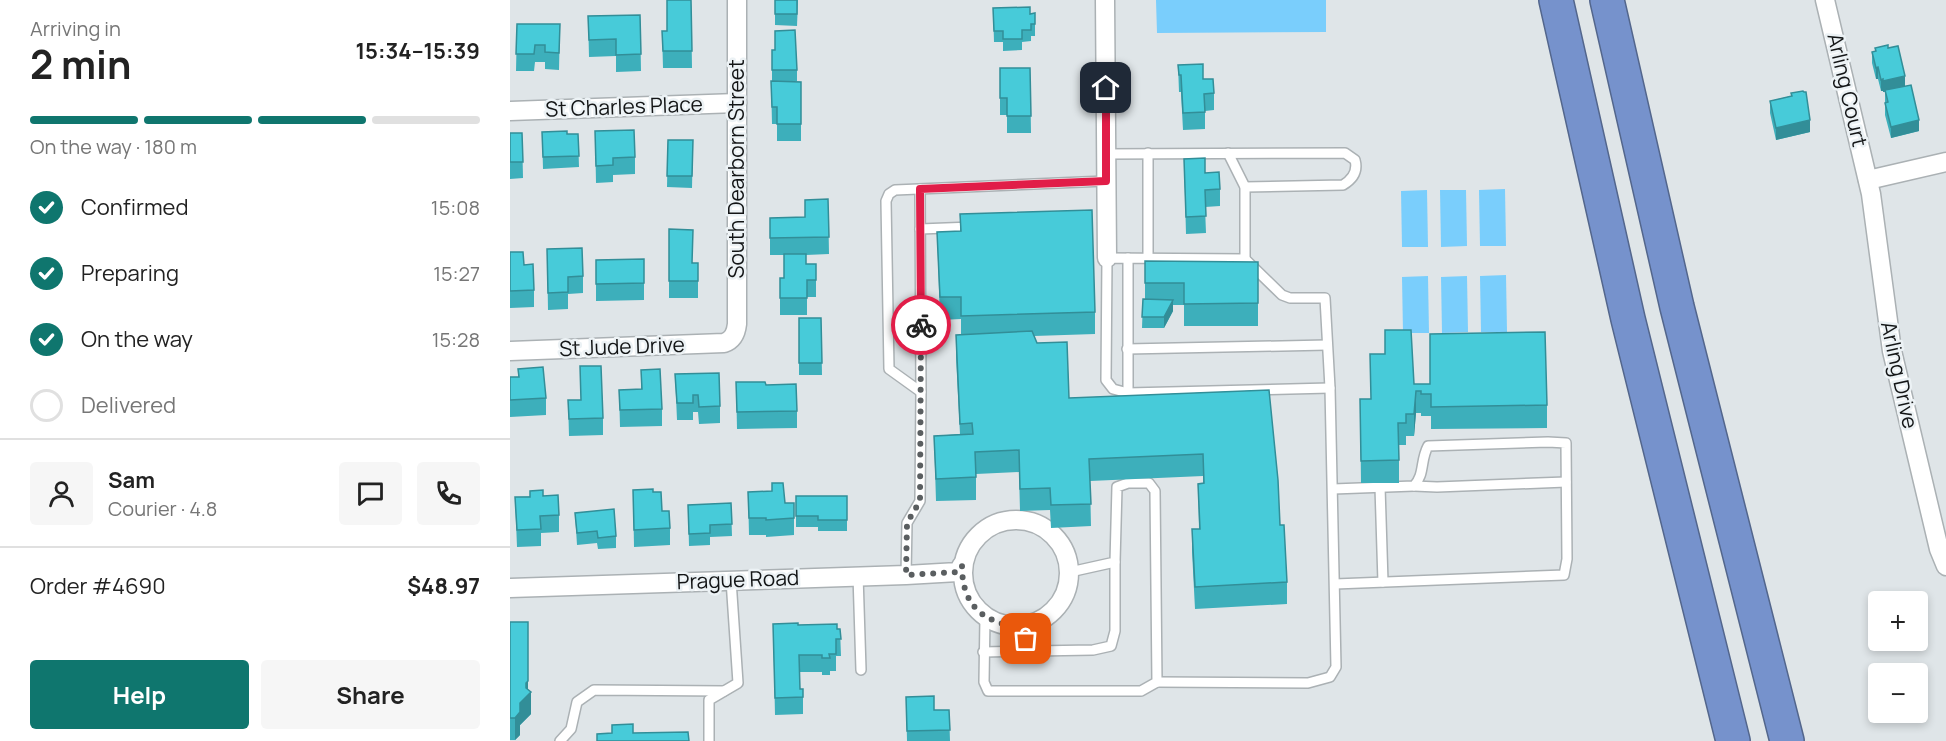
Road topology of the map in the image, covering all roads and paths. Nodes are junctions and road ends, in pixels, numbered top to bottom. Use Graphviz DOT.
graph roads {
  1 [pos="737,0"];
  2 [pos="1105,0"];
  3 [pos="1556,0"];
  4 [pos="1607,0"];
  5 [pos="1825,0"];
  6 [pos="737,103"];
  7 [pos="510,111"];
  8 [pos="1148,153"];
  9 [pos="1228,153"];
  10 [pos="1106,154"];
  11 [pos="1946,162"];
  12 [pos="1868,180"];
  13 [pos="1106,181"];
  14 [pos="1245,187"];
  15 [pos="920,189"];
  16 [pos="978,227"];
  17 [pos="920,229"];
  18 [pos="1107,258"];
  19 [pos="1128,258"];
  20 [pos="1148,258"];
  21 [pos="1245,259"];
  22 [pos="733,337"];
  23 [pos="1327,345"];
  24 [pos="1127,349"];
  25 [pos="510,351"];
  26 [pos="1330,388"];
  27 [pos="921,392"];
  28 [pos="1128,393"];
  29 [pos="1566,482"];
  30 [pos="1414,486"];
  31 [pos="1380,487"];
  32 [pos="1333,489"];
  33 [pos="1115,562"];
  34 [pos="962,566"];
  35 [pos="1946,566"];
  36 [pos="1070,572"];
  37 [pos="858,575"];
  38 [pos="906,575"];
  39 [pos="731,580"];
  40 [pos="1383,582"];
  41 [pos="1335,584"];
  42 [pos="510,588"];
  43 [pos="985,617"];
  44 [pos="1017,627"];
  45 [pos="1035,651"];
  46 [pos="983,652"];
  47 [pos="861,670"];
  48 [pos="1157,682"];
  49 [pos="724,691"];
  50 [pos="561,741"];
  51 [pos="709,741"];
  52 [pos="1733,741"];
  53 [pos="1787,741"];
  1 -- 6 [label="street, South Dearborn Street"];
  2 -- 10 [label="street"];
  3 -- 52 [label="highway"];
  4 -- 53 [label="highway"];
  5 -- 12 [label="street, Arling Court"];
  6 -- 7 [label="street, St Charles Place"];
  6 -- 22 [label="street, South Dearborn Street"];
  8 -- 9 [label="lane"];
  8 -- 10 [label="lane"];
  8 -- 20 [label="lane"];
  9 -- 14 [label="lane"];
  9 -- 14 [label="lane"];
  10 -- 13 [label="street"];
  11 -- 12 [label="street"];
  12 -- 35 [label="street, Arling Drive"];
  13 -- 15 [label="lane"];
  13 -- 18 [label="street"];
  14 -- 21 [label="lane"];
  15 -- 17 [label="lane"];
  15 -- 27 [label="lane"];
  16 -- 17 [label="lane"];
  17 -- 27 [label="lane"];
  18 -- 19 [label="lane"];
  18 -- 28 [label="lane"];
  19 -- 20 [label="lane"];
  19 -- 24 [label="lane"];
  20 -- 21 [label="lane"];
  21 -- 23 [label="lane"];
  22 -- 25 [label="street, St Jude Drive"];
  23 -- 24 [label="lane"];
  23 -- 26 [label="lane"];
  24 -- 28 [label="lane"];
  26 -- 28 [label="lane"];
  26 -- 32 [label="lane"];
  27 -- 38 [label="lane"];
  29 -- 30 [label="lane"];
  29 -- 30 [label="lane"];
  29 -- 40 [label="lane"];
  30 -- 31 [label="lane"];
  31 -- 32 [label="lane"];
  31 -- 40 [label="lane"];
  32 -- 41 [label="lane"];
  33 -- 36 [label="lane"];
  33 -- 45 [label="lane"];
  33 -- 48 [label="lane"];
  34 -- 36 [label="street"];
  34 -- 38 [label="street, Prague Road"];
  34 -- 43 [label="street"];
  36 -- 44 [label="street"];
  37 -- 38 [label="street, Prague Road"];
  37 -- 39 [label="street, Prague Road"];
  37 -- 47 [label="lane"];
  39 -- 42 [label="street, Prague Road"];
  39 -- 49 [label="lane"];
  40 -- 41 [label="lane"];
  41 -- 48 [label="lane"];
  43 -- 44 [label="street"];
  43 -- 46 [label="lane"];
  44 -- 45 [label="lane"];
  45 -- 46 [label="lane"];
  46 -- 48 [label="lane"];
  49 -- 50 [label="lane"];
  49 -- 51 [label="lane"];
}
